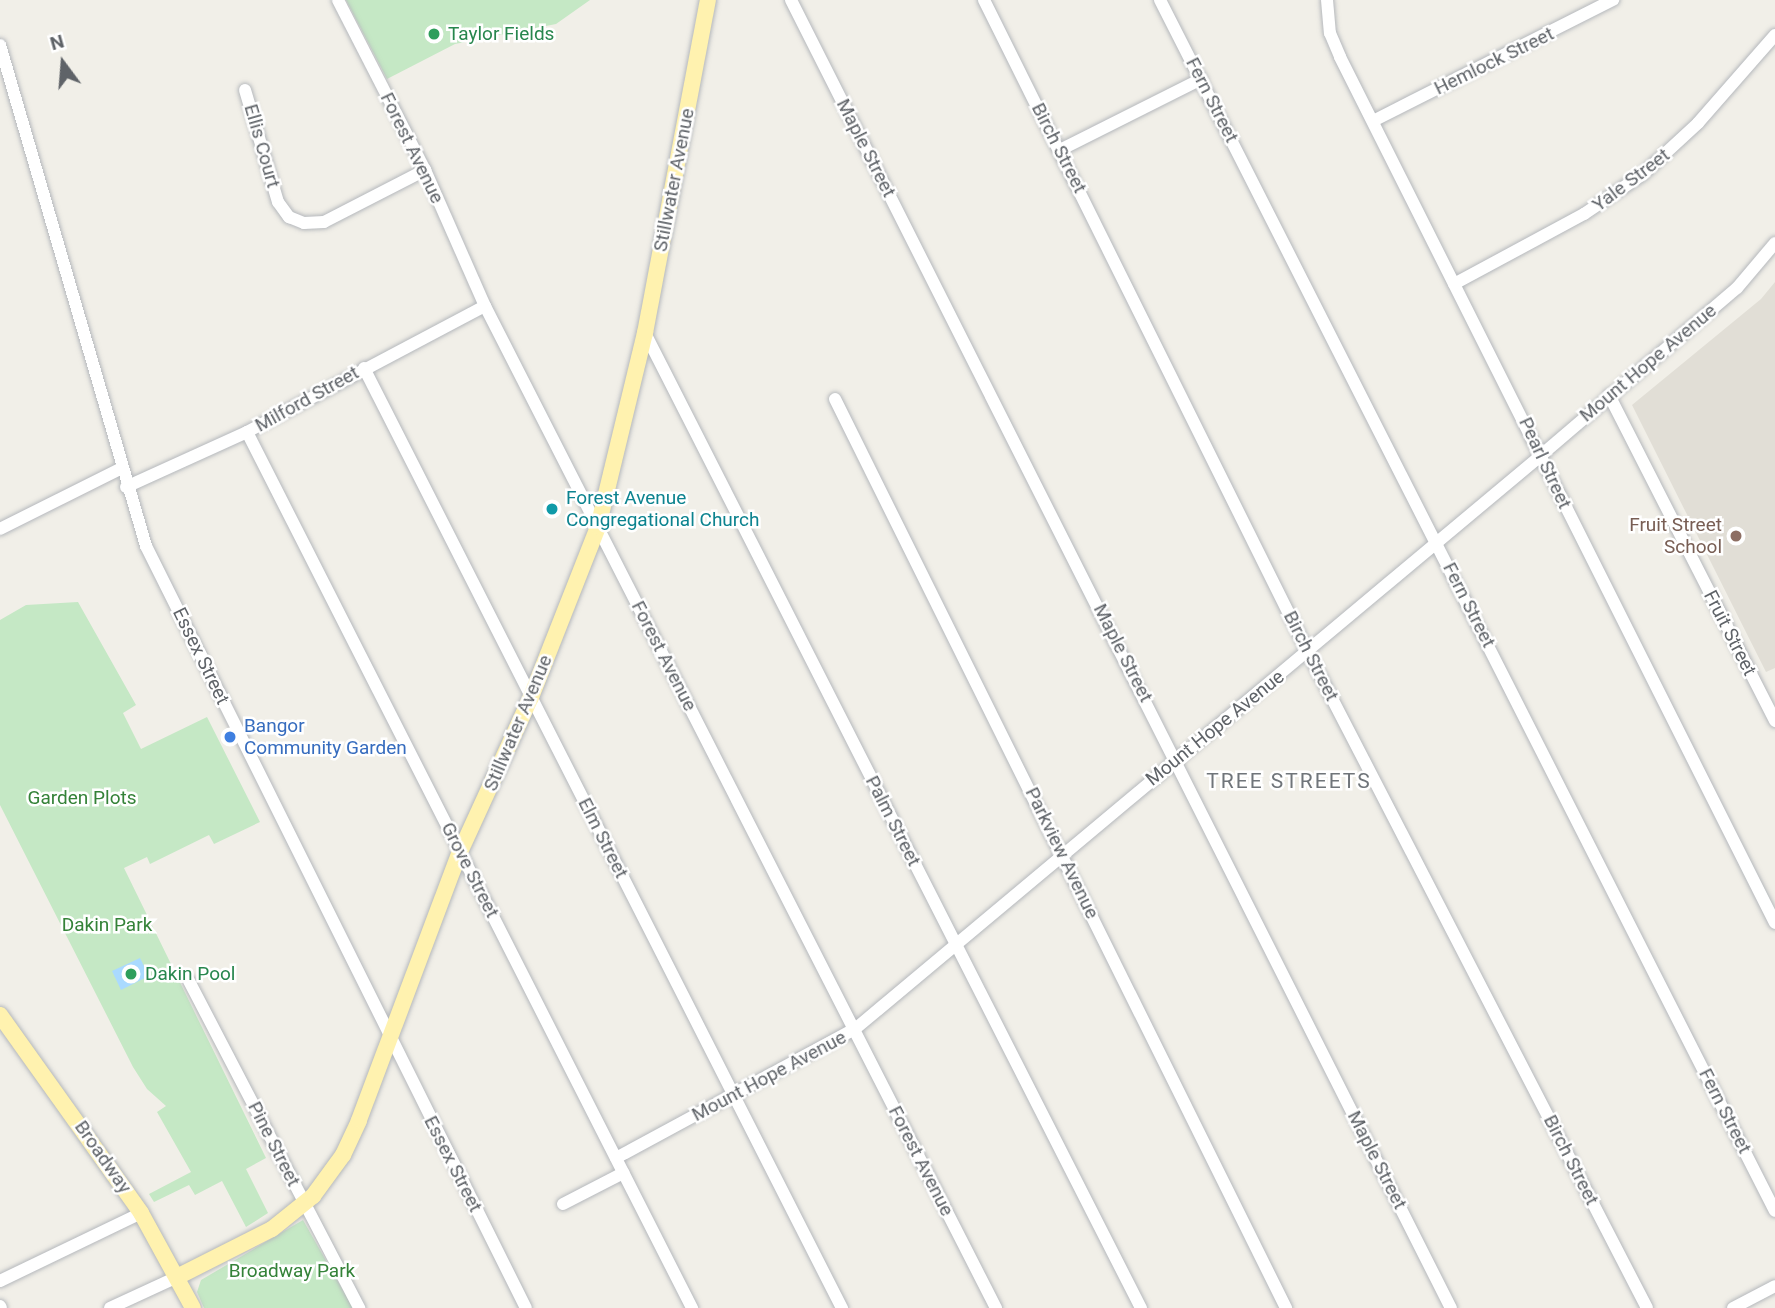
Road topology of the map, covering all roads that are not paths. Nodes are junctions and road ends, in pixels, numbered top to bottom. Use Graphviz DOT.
graph roads {
  1 [pos="338,0"];
  2 [pos="708,0"];
  3 [pos="791,0"];
  4 [pos="984,0"];
  5 [pos="1160,0"];
  6 [pos="1327,0"];
  7 [pos="1613,0"];
  8 [pos="1775,35"];
  9 [pos="0,45"];
  10 [pos="1201,79"];
  11 [pos="245,90"];
  12 [pos="1374,120"];
  13 [pos="1060,150"];
  14 [pos="425,170"];
  15 [pos="1775,243"];
  16 [pos="1454,284"];
  17 [pos="485,306"];
  18 [pos="645,333"];
  19 [pos="364,368"];
  20 [pos="1609,395"];
  21 [pos="835,399"];
  22 [pos="247,432"];
  23 [pos="1539,457"];
  24 [pos="120,469"];
  25 [pos="126,487"];
  26 [pos="598,527"];
  27 [pos="0,529"];
  28 [pos="1436,539"];
  29 [pos="1308,652"];
  30 [pos="531,696"];
  31 [pos="1775,721"];
  32 [pos="1177,760"];
  33 [pos="460,852"];
  34 [pos="1063,854"];
  35 [pos="1775,923"];
  36 [pos="956,945"];
  37 [pos="189,981"];
  38 [pos="0,1015"];
  39 [pos="855,1029"];
  40 [pos="389,1038"];
  41 [pos="735,1094"];
  42 [pos="616,1158"];
  43 [pos="623,1173"];
  44 [pos="305,1203"];
  45 [pos="563,1204"];
  46 [pos="1775,1211"];
  47 [pos="141,1213"];
  48 [pos="177,1277"];
  49 [pos="0,1281"];
  50 [pos="1775,1286"];
  51 [pos="110,1308"];
  52 [pos="193,1308"];
  53 [pos="359,1308"];
  54 [pos="526,1308"];
  55 [pos="692,1308"];
  56 [pos="842,1308"];
  57 [pos="996,1308"];
  58 [pos="1141,1308"];
  59 [pos="1286,1308"];
  60 [pos="1451,1308"];
  61 [pos="1647,1308"];
  62 [pos="1733,1308"];
  1 -- 14 [label="street, Forest Avenue"];
  2 -- 18 [label="main road, Stillwater Avenue"];
  3 -- 32 [label="street, Maple Street"];
  4 -- 13 [label="street, Birch Street"];
  5 -- 10 [label="street, Fern Street"];
  6 -- 12 [label="street, Pearl Street"];
  7 -- 12 [label="street, Hemlock Street"];
  8 -- 16 [label="street, Yale Street"];
  9 -- 24 [label="street, Essex Street"];
  10 -- 13 [label="street"];
  10 -- 28 [label="street, Fern Street"];
  11 -- 14 [label="street, Ellis Court"];
  12 -- 16 [label="street, Pearl Street"];
  13 -- 29 [label="street, Birch Street"];
  14 -- 17 [label="street, Forest Avenue"];
  15 -- 20 [label="street, Mount Hope Avenue"];
  16 -- 23 [label="street, Pearl Street"];
  17 -- 19 [label="street, Milford Street"];
  17 -- 26 [label="street, Forest Avenue"];
  18 -- 26 [label="main road, Stillwater Avenue"];
  18 -- 36 [label="street, Palm Street"];
  19 -- 22 [label="street, Milford Street"];
  19 -- 30 [label="street, Elm Street"];
  20 -- 23 [label="street, Mount Hope Avenue"];
  20 -- 31 [label="street, Fruit Street"];
  21 -- 34 [label="street, Parkview Avenue"];
  22 -- 25 [label="street, Milford Street"];
  22 -- 33 [label="street, Grove Street"];
  23 -- 28 [label="street, Mount Hope Avenue"];
  23 -- 35 [label="street, Pearl Street"];
  24 -- 25 [label="street, Essex Street"];
  24 -- 27 [label="street"];
  25 -- 40 [label="street, Essex Street"];
  26 -- 30 [label="main road, Stillwater Avenue"];
  26 -- 39 [label="street, Forest Avenue"];
  28 -- 29 [label="street, Mount Hope Avenue"];
  28 -- 46 [label="street, Fern Street"];
  29 -- 32 [label="street, Mount Hope Avenue"];
  29 -- 61 [label="street, Birch Street"];
  30 -- 33 [label="main road, Stillwater Avenue"];
  30 -- 41 [label="street, Elm Street"];
  32 -- 34 [label="street, Mount Hope Avenue"];
  32 -- 60 [label="street, Maple Street"];
  33 -- 40 [label="main road, Stillwater Avenue"];
  33 -- 42 [label="street, Grove Street"];
  34 -- 36 [label="street, Mount Hope Avenue"];
  34 -- 59 [label="street, Parkview Avenue"];
  36 -- 39 [label="street, Mount Hope Avenue"];
  36 -- 58 [label="street, Palm Street"];
  37 -- 44 [label="street, Pine Street"];
  38 -- 47 [label="main road, Broadway"];
  39 -- 41 [label="street, Mount Hope Avenue"];
  39 -- 57 [label="street, Forest Avenue"];
  40 -- 44 [label="main road, Stillwater Avenue"];
  40 -- 54 [label="street, Essex Street"];
  41 -- 42 [label="street, Mount Hope Avenue"];
  41 -- 56 [label="street, Elm Street"];
  42 -- 43 [label="street, Grove Street"];
  43 -- 45 [label="street"];
  43 -- 55 [label="street, Grove Street"];
  44 -- 48 [label="main road, Stillwater Avenue"];
  44 -- 53 [label="street, Pine Street"];
  47 -- 48 [label="main road, Broadway"];
  47 -- 49 [label="street"];
  48 -- 51 [label="street, Stillwater Avenue"];
  48 -- 52 [label="main road, Broadway"];
  50 -- 62 [label="street"];
}
